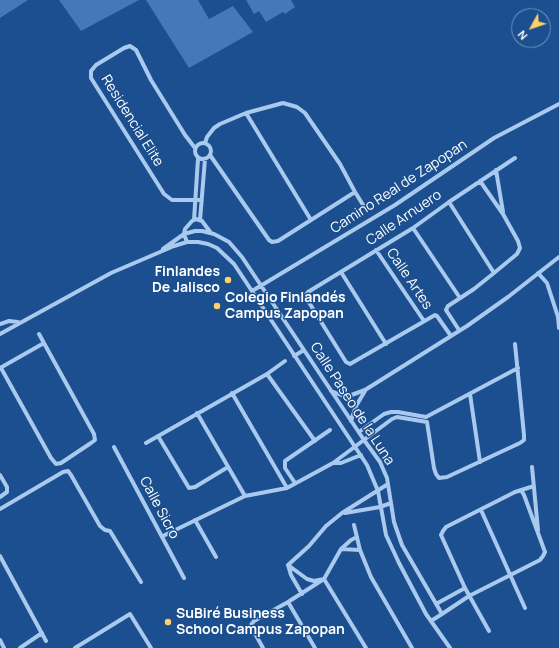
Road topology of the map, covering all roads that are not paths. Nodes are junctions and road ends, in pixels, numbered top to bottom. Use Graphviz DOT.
graph roads {
  1 [pos="559,104"];
  2 [pos="246,113"];
  3 [pos="205,144"];
  4 [pos="195,148"];
  5 [pos="210,156"];
  6 [pos="515,158"];
  7 [pos="198,159"];
  8 [pos="205,159"];
  9 [pos="496,170"];
  10 [pos="480,180"];
  11 [pos="355,192"];
  12 [pos="195,200"];
  13 [pos="202,200"];
  14 [pos="448,202"];
  15 [pos="365,208"];
  16 [pos="503,214"];
  17 [pos="194,220"];
  18 [pos="200,220"];
  19 [pos="311,220"];
  20 [pos="412,228"];
  21 [pos="211,233"];
  22 [pos="184,234"];
  23 [pos="187,242"];
  24 [pos="376,250"];
  25 [pos="159,252"];
  26 [pos="559,257"];
  27 [pos="341,272"];
  28 [pos="494,273"];
  29 [pos="538,273"];
  30 [pos="261,286"];
  31 [pos="252,291"];
  32 [pos="460,298"];
  33 [pos="424,321"];
  34 [pos="18,322"];
  35 [pos="0,324"];
  36 [pos="559,328"];
  37 [pos="459,330"];
  38 [pos="0,334"];
  39 [pos="39,334"];
  40 [pos="451,336"];
  41 [pos="44,343"];
  42 [pos="386,344"];
  43 [pos="515,344"];
  44 [pos="304,350"];
  45 [pos="294,356"];
  46 [pos="285,361"];
  47 [pos="0,368"];
  48 [pos="518,368"];
  49 [pos="267,374"];
  50 [pos="365,390"];
  51 [pos="332,391"];
  52 [pos="232,393"];
  53 [pos="470,394"];
  54 [pos="197,413"];
  55 [pos="351,421"];
  56 [pos="330,430"];
  57 [pos="359,432"];
  58 [pos="158,436"];
  59 [pos="364,440"];
  60 [pos="315,441"];
  61 [pos="146,442"];
  62 [pos="114,447"];
  63 [pos="355,447"];
  64 [pos="361,455"];
  65 [pos="480,462"];
  66 [pos="333,463"];
  67 [pos="532,466"];
  68 [pos="228,467"];
  69 [pos="0,475"];
  70 [pos="295,483"];
  71 [pos="388,484"];
  72 [pos="534,486"];
  73 [pos="287,488"];
  74 [pos="521,490"];
  75 [pos="378,491"];
  76 [pos="245,496"];
  77 [pos="0,497"];
  78 [pos="391,503"];
  79 [pos="380,507"];
  80 [pos="0,509"];
  81 [pos="481,510"];
  82 [pos="342,513"];
  83 [pos="195,520"];
  84 [pos="354,525"];
  85 [pos="163,536"];
  86 [pos="539,536"];
  87 [pos="357,537"];
  88 [pos="340,549"];
  89 [pos="360,550"];
  90 [pos="0,556"];
  91 [pos="216,558"];
  92 [pos="288,565"];
  93 [pos="511,576"];
  94 [pos="184,578"];
  95 [pos="324,579"];
  96 [pos="141,582"];
  97 [pos="465,588"];
  98 [pos="302,594"];
  99 [pos="469,596"];
  100 [pos="288,602"];
  101 [pos="436,604"];
  102 [pos="526,608"];
  103 [pos="442,614"];
  104 [pos="431,621"];
  105 [pos="489,631"];
  106 [pos="42,633"];
  107 [pos="0,640"];
  108 [pos="46,641"];
  109 [pos="4,648"];
  110 [pos="20,648"];
  111 [pos="75,648"];
  112 [pos="151,648"];
  113 [pos="263,648"];
  114 [pos="315,648"];
  115 [pos="366,648"];
  116 [pos="412,648"];
  117 [pos="450,648"];
  1 -- 30 [label="street, Camino Real de Zapopan"];
  2 -- 3 [label="street"];
  2 -- 11 [label="street"];
  2 -- 19 [label="street"];
  3 -- 4 [label="street"];
  3 -- 5 [label="street"];
  4 -- 7 [label="street"];
  4 -- 12 [label="street, Residencial Elite"];
  5 -- 8 [label="street"];
  5 -- 19 [label="street"];
  6 -- 9 [label="street, Calle Arnuero"];
  7 -- 8 [label="street"];
  7 -- 12 [label="street"];
  8 -- 13 [label="street"];
  9 -- 10 [label="street, Calle Arnuero"];
  9 -- 16 [label="street"];
  10 -- 14 [label="street, Calle Arnuero"];
  10 -- 16 [label="street"];
  11 -- 15 [label="street"];
  11 -- 19 [label="street"];
  12 -- 13 [label="street, Residencial Elite"];
  12 -- 17 [label="street"];
  13 -- 18 [label="street"];
  14 -- 20 [label="street, Calle Arnuero"];
  14 -- 28 [label="street"];
  16 -- 28 [label="street"];
  17 -- 18 [label="street"];
  17 -- 22 [label="street"];
  18 -- 21 [label="street"];
  20 -- 24 [label="street, Calle Arnuero"];
  20 -- 32 [label="street"];
  21 -- 22 [label="street, Calle Paseo de la Luna"];
  21 -- 30 [label="street, Calle Paseo de la Luna"];
  22 -- 23 [label="street"];
  22 -- 25 [label="street, Calle Paseo de la Luna"];
  23 -- 25 [label="street, Calle Paseo de la Luna"];
  23 -- 31 [label="street, Calle Paseo de la Luna"];
  24 -- 27 [label="street, Calle Arnuero"];
  24 -- 33 [label="street, Calle Artes"];
  25 -- 34 [label="street, Calle Paseo de la Luna"];
  26 -- 29 [label="street"];
  27 -- 42 [label="street"];
  27 -- 42 [label="street, Calle Arnuero"];
  28 -- 32 [label="street"];
  29 -- 36 [label="street"];
  29 -- 37 [label="street"];
  30 -- 31 [label="street, Camino Real de Zapopan"];
  30 -- 44 [label="street, Calle Paseo de la Luna"];
  31 -- 45 [label="street, Calle Paseo de la Luna"];
  32 -- 37 [label="street"];
  33 -- 40 [label="street"];
  33 -- 42 [label="street"];
  34 -- 35 [label="street, Calle Paseo de la Luna"];
  34 -- 38 [label="street, Calle Paseo de la Luna"];
  37 -- 40 [label="street"];
  39 -- 41 [label="street"];
  40 -- 50 [label="street"];
  41 -- 47 [label="street"];
  41 -- 47 [label="street"];
  43 -- 48 [label="street"];
  44 -- 45 [label="street"];
  44 -- 51 [label="street, Calle Paseo de la Luna"];
  45 -- 63 [label="street, Calle Paseo de la Luna"];
  46 -- 49 [label="street"];
  48 -- 53 [label="street"];
  48 -- 65 [label="street"];
  49 -- 52 [label="street"];
  49 -- 60 [label="street"];
  50 -- 51 [label="street"];
  50 -- 55 [label="street"];
  51 -- 55 [label="street, Calle Paseo de la Luna"];
  52 -- 54 [label="street"];
  52 -- 73 [label="street"];
  53 -- 57 [label="street"];
  53 -- 65 [label="street"];
  54 -- 58 [label="street"];
  54 -- 68 [label="street"];
  55 -- 57 [label="street, Calle Paseo de la Luna"];
  56 -- 60 [label="street"];
  57 -- 59 [label="street, Calle Paseo de la Luna"];
  58 -- 61 [label="street"];
  58 -- 68 [label="street"];
  59 -- 63 [label="street"];
  59 -- 65 [label="street"];
  59 -- 71 [label="street, Calle Paseo de la Luna"];
  60 -- 70 [label="street"];
  62 -- 85 [label="street, Calle Sicro"];
  63 -- 64 [label="street, Calle Paseo de la Luna"];
  63 -- 66 [label="street"];
  64 -- 66 [label="street"];
  64 -- 75 [label="street, Calle Paseo de la Luna"];
  66 -- 70 [label="street"];
  67 -- 72 [label="street"];
  68 -- 76 [label="street"];
  69 -- 77 [label="street"];
  70 -- 73 [label="street"];
  71 -- 75 [label="street"];
  71 -- 78 [label="street, Calle Paseo de la Luna"];
  72 -- 74 [label="street"];
  72 -- 86 [label="street"];
  73 -- 76 [label="street"];
  74 -- 81 [label="street"];
  74 -- 86 [label="street"];
  75 -- 79 [label="street, Calle Paseo de la Luna"];
  75 -- 82 [label="street"];
  76 -- 83 [label="street"];
  78 -- 79 [label="street"];
  78 -- 101 [label="street, Calle Paseo de la Luna"];
  79 -- 82 [label="street"];
  79 -- 104 [label="street, Calle Paseo de la Luna"];
  80 -- 96 [label="street"];
  81 -- 93 [label="street"];
  81 -- 97 [label="street"];
  82 -- 92 [label="street"];
  83 -- 85 [label="street"];
  83 -- 91 [label="street"];
  84 -- 87 [label="street"];
  85 -- 94 [label="street, Calle Sicro"];
  86 -- 93 [label="street"];
  87 -- 88 [label="street"];
  87 -- 89 [label="street"];
  88 -- 89 [label="street"];
  88 -- 95 [label="street"];
  89 -- 116 [label="street"];
  90 -- 106 [label="street"];
  92 -- 95 [label="street"];
  92 -- 98 [label="street"];
  93 -- 99 [label="street"];
  93 -- 102 [label="street"];
  95 -- 98 [label="street"];
  95 -- 115 [label="street"];
  97 -- 99 [label="street"];
  97 -- 101 [label="street"];
  98 -- 100 [label="street"];
  99 -- 103 [label="street"];
  99 -- 105 [label="street"];
  100 -- 113 [label="street"];
  100 -- 114 [label="street"];
  101 -- 103 [label="street, Calle Paseo de la Luna"];
  103 -- 104 [label="street"];
  104 -- 117 [label="street, Calle Paseo de la Luna"];
  106 -- 108 [label="street"];
  106 -- 110 [label="street"];
  107 -- 109 [label="street"];
  111 -- 112 [label="street"];
}
